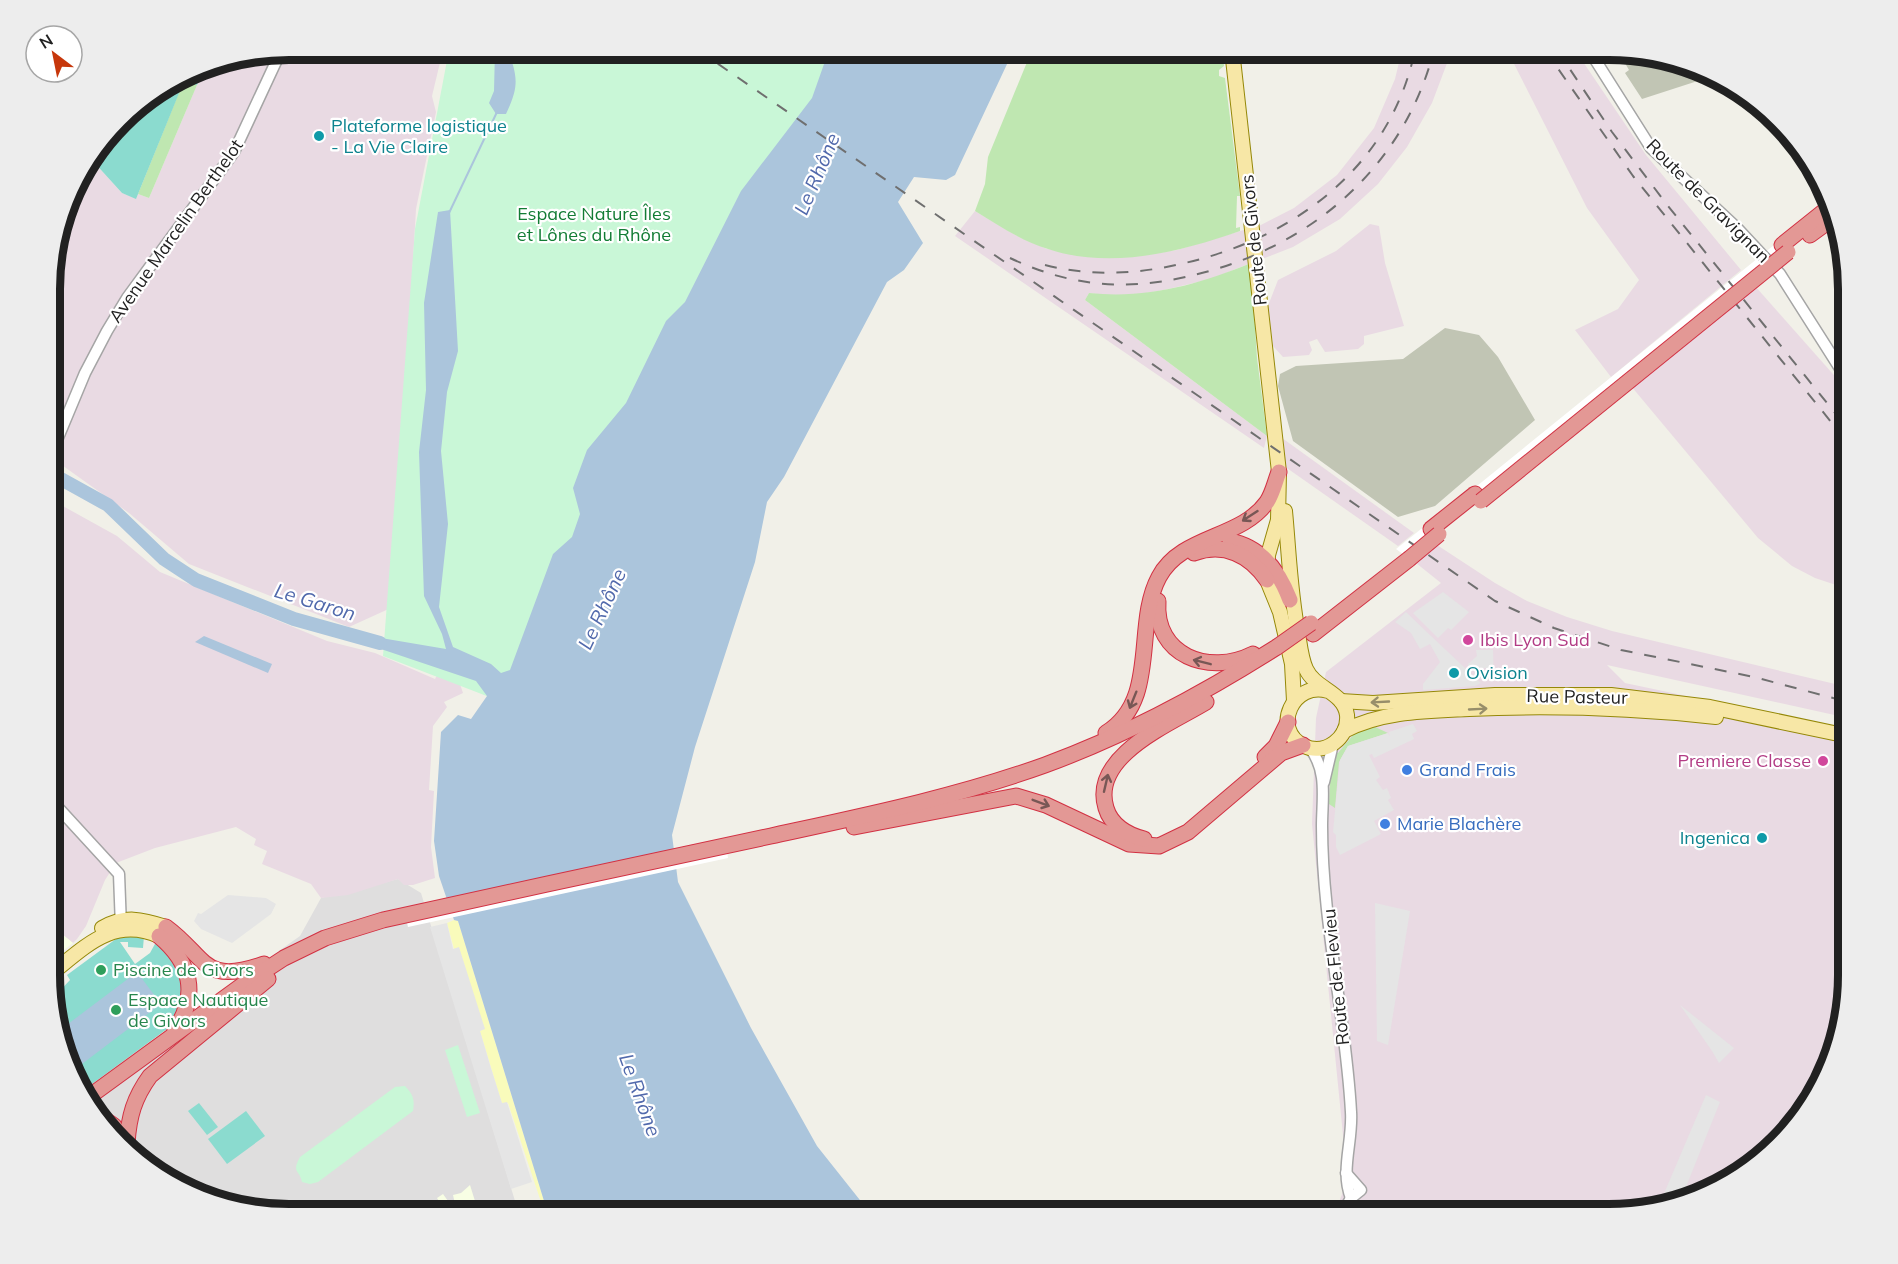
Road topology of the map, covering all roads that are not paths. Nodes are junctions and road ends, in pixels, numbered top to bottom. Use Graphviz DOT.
graph roads {
  1 [pos="277,60"];
  2 [pos="1233,60"];
  3 [pos="1595,60"];
  4 [pos="1823,208"];
  5 [pos="1824,211"];
  6 [pos="1828,222"];
  7 [pos="1804,227"];
  8 [pos="1785,248"];
  9 [pos="1838,365"];
  10 [pos="60,432"];
  11 [pos="1279,472"];
  12 [pos="1203,542"];
  13 [pos="1288,546"];
  14 [pos="1405,556"];
  15 [pos="1248,559"];
  16 [pos="1268,561"];
  17 [pos="1267,580"];
  18 [pos="1290,600"];
  19 [pos="1314,622"];
  20 [pos="1277,648"];
  21 [pos="1328,691"];
  22 [pos="1294,701"];
  23 [pos="1341,701"];
  24 [pos="1206,702"];
  25 [pos="1288,722"];
  26 [pos="1811,728"];
  27 [pos="1344,732"];
  28 [pos="1838,734"];
  29 [pos="1333,744"];
  30 [pos="1306,746"];
  31 [pos="1082,750"];
  32 [pos="1324,782"];
  33 [pos="60,811"];
  34 [pos="840,830"];
  35 [pos="727,850"];
  36 [pos="406,919"];
  37 [pos="126,924"];
  38 [pos="163,932"];
  39 [pos="284,958"];
  40 [pos="60,966"];
  41 [pos="268,979"];
  42 [pos="169,1038"];
  43 [pos="94,1094"];
  44 [pos="99,1101"];
  45 [pos="128,1138"];
  46 [pos="1346,1172"];
  47 [pos="1352,1198"];
  48 [pos="1348,1204"];
  1 -- 10 [label="street, Avenue Marcelin Berthelot"];
  2 -- 11 [label="main road, Route de Givors"];
  3 -- 9 [label="street, Route de Gravignan"];
  4 -- 7 [label="highway"];
  5 -- 7 [label="highway"];
  6 -- 8 [label="highway"];
  7 -- 8 [label="highway"];
  8 -- 14 [label="highway"];
  11 -- 12 [label="highway, one-way"];
  11 -- 13 [label="main road"];
  11 -- 16 [label="main road"];
  12 -- 16 [label="highway"];
  12 -- 31 [label="highway, one-way"];
  13 -- 16 [label="main road"];
  13 -- 18 [label="main road"];
  14 -- 19 [label="highway"];
  14 -- 19 [label="highway"];
  15 -- 16 [label="main road"];
  15 -- 17 [label="highway"];
  20 -- 15 [label="highway, one-way"];
  16 -- 17 [label="main road"];
  16 -- 18 [label="highway"];
  17 -- 22 [label="main road"];
  18 -- 21 [label="main road"];
  19 -- 20 [label="highway, bridge"];
  20 -- 24 [label="highway"];
  20 -- 31 [label="highway"];
  21 -- 22 [label="main road"];
  21 -- 23 [label="main road"];
  22 -- 25 [label="main road"];
  26 -- 23 [label="main road, Rue Pasteur, one-way"];
  23 -- 27 [label="main road"];
  25 -- 24 [label="highway, one-way"];
  24 -- 34 [label="highway"];
  25 -- 30 [label="main road"];
  27 -- 26 [label="main road, Rue Pasteur, one-way"];
  26 -- 28 [label="main road, Rue Pasteur"];
  27 -- 29 [label="main road"];
  29 -- 30 [label="main road"];
  29 -- 32 [label="street, Route de Flevieu"];
  30 -- 32 [label="street, Route de Flevieu"];
  34 -- 30 [label="highway, one-way"];
  31 -- 35 [label="highway"];
  32 -- 46 [label="street, Route de Flevieu"];
  33 -- 37 [label="street"];
  34 -- 35 [label="highway"];
  35 -- 36 [label="highway"];
  36 -- 39 [label="highway"];
  36 -- 41 [label="highway"];
  37 -- 38 [label="main road"];
  37 -- 40 [label="main road"];
  38 -- 39 [label="highway"];
  38 -- 42 [label="highway"];
  39 -- 42 [label="highway"];
  41 -- 44 [label="highway"];
  41 -- 45 [label="highway"];
  42 -- 43 [label="highway"];
  46 -- 47 [label="street, Route de Flevieu"];
  46 -- 47 [label="street"];
  47 -- 48 [label="street"];
}
